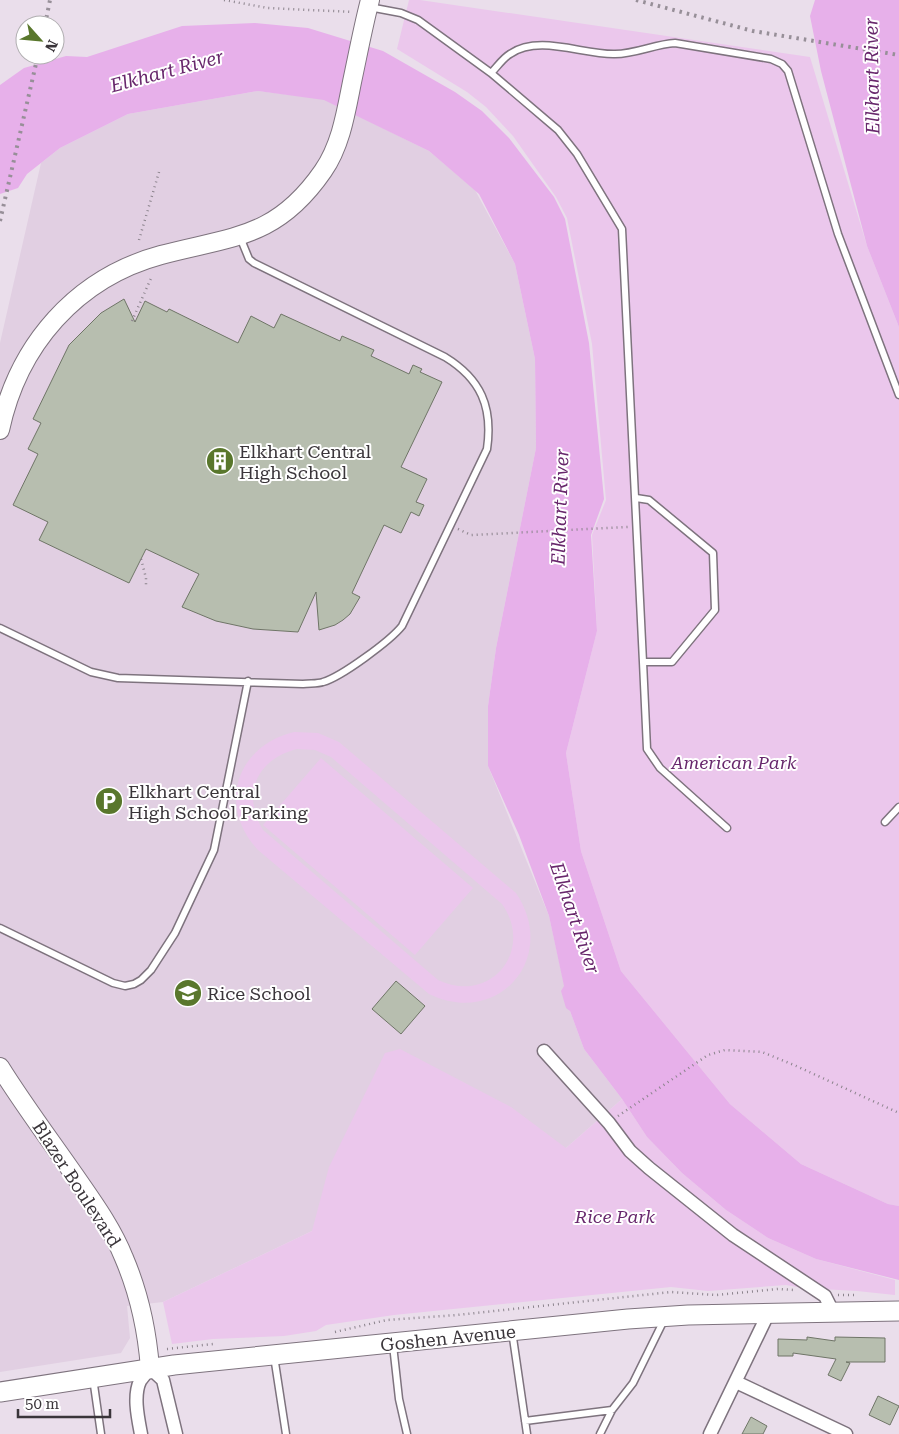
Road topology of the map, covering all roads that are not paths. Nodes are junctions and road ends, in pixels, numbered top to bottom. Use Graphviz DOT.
graph roads {
  1 [pos="364,11"];
  2 [pos="491,73"];
  3 [pos="240,236"];
  4 [pos="899,394"];
  5 [pos="0,430"];
  6 [pos="636,498"];
  7 [pos="0,628"];
  8 [pos="643,662"];
  9 [pos="248,681"];
  10 [pos="899,807"];
  11 [pos="885,822"];
  12 [pos="727,828"];
  13 [pos="0,928"];
  14 [pos="544,1050"];
  15 [pos="0,1067"];
  16 [pos="899,1311"];
  17 [pos="834,1312"];
  18 [pos="768,1314"];
  19 [pos="666,1316"];
  20 [pos="512,1331"];
  21 [pos="392,1344"];
  22 [pos="274,1355"];
  23 [pos="150,1368"];
  24 [pos="93,1378"];
  25 [pos="736,1382"];
  26 [pos="0,1392"];
  27 [pos="612,1410"];
  28 [pos="525,1420"];
  29 [pos="101,1434"];
  30 [pos="140,1434"];
  31 [pos="176,1434"];
  32 [pos="286,1434"];
  33 [pos="407,1434"];
  34 [pos="527,1434"];
  35 [pos="600,1434"];
  36 [pos="710,1434"];
  37 [pos="846,1434"];
  1 -- 2 [label="lane"];
  1 -- 3 [label="main road"];
  2 -- 4 [label="lane"];
  2 -- 6 [label="lane"];
  3 -- 5 [label="main road"];
  3 -- 9 [label="lane"];
  6 -- 8 [label="lane"];
  6 -- 8 [label="lane"];
  7 -- 9 [label="lane"];
  8 -- 12 [label="lane"];
  9 -- 13 [label="lane"];
  10 -- 11 [label="lane"];
  14 -- 17 [label="street"];
  15 -- 23 [label="main road, Blazer Boulevard"];
  16 -- 17 [label="main road, Goshen Avenue"];
  17 -- 18 [label="main road, Goshen Avenue"];
  18 -- 19 [label="main road, Goshen Avenue"];
  18 -- 25 [label="street"];
  19 -- 20 [label="main road, Goshen Avenue"];
  19 -- 27 [label="lane"];
  20 -- 21 [label="main road, Goshen Avenue"];
  20 -- 28 [label="lane"];
  21 -- 22 [label="main road, Goshen Avenue"];
  21 -- 33 [label="lane"];
  22 -- 23 [label="main road, Goshen Avenue"];
  22 -- 32 [label="lane"];
  23 -- 24 [label="main road, Goshen Avenue"];
  23 -- 30 [label="street"];
  23 -- 31 [label="street, Blazer Boulevard"];
  24 -- 26 [label="main road, Goshen Avenue"];
  24 -- 29 [label="lane"];
  25 -- 36 [label="street"];
  25 -- 37 [label="street"];
  27 -- 28 [label="lane"];
  27 -- 35 [label="lane"];
  28 -- 34 [label="lane"];
}
